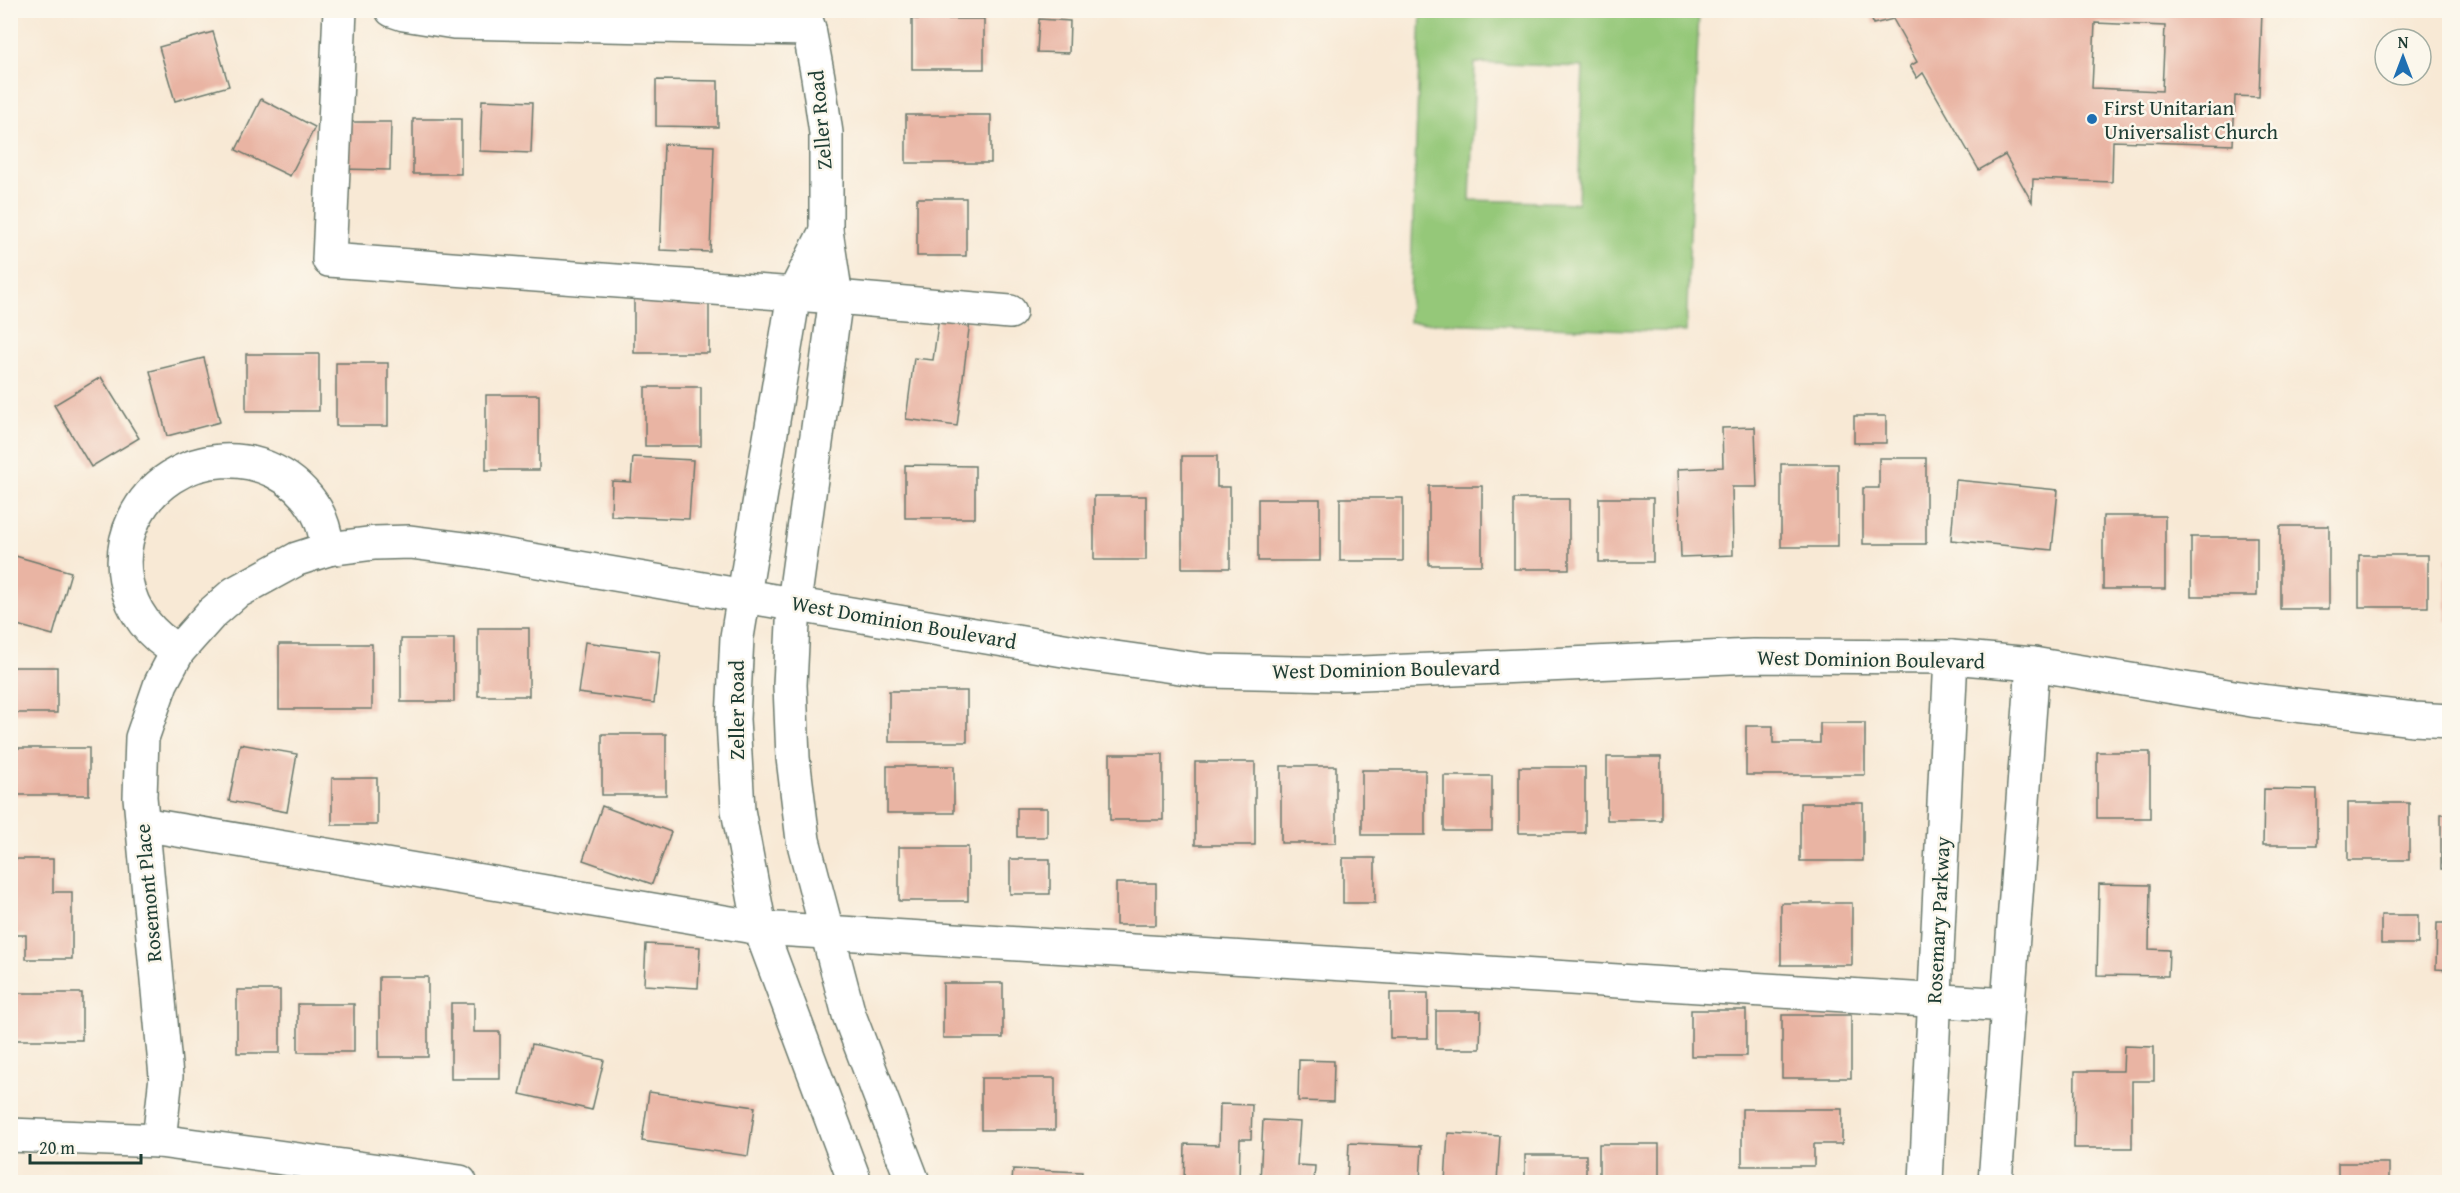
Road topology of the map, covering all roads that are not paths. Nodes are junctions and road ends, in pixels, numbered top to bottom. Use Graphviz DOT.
graph roads {
  1 [pos="340,10"];
  2 [pos="392,10"];
  3 [pos="806,20"];
  4 [pos="826,231"];
  5 [pos="794,294"];
  6 [pos="836,297"];
  7 [pos="1010,312"];
  8 [pos="328,549"];
  9 [pos="235,593"];
  10 [pos="743,594"];
  11 [pos="794,603"];
  12 [pos="178,651"];
  13 [pos="1951,657"];
  14 [pos="2033,664"];
  15 [pos="2450,721"];
  16 [pos="142,824"];
  17 [pos="760,928"];
  18 [pos="826,932"];
  19 [pos="1934,1001"];
  20 [pos="2008,1005"];
  21 [pos="10,1135"];
  22 [pos="159,1141"];
  23 [pos="460,1182"];
  24 [pos="855,1182"];
  25 [pos="913,1182"];
  26 [pos="1926,1182"];
  27 [pos="1995,1182"];
  1 -- 5 [label="street"];
  2 -- 3 [label="street"];
  3 -- 4 [label="street, Zeller Road"];
  4 -- 5 [label="street, Zeller Road"];
  4 -- 6 [label="street, Zeller Road"];
  5 -- 6 [label="street"];
  5 -- 10 [label="street, Zeller Road"];
  6 -- 7 [label="street"];
  6 -- 11 [label="street, Zeller Road"];
  8 -- 9 [label="street, West Dominion Boulevard"];
  8 -- 10 [label="street, West Dominion Boulevard"];
  8 -- 12 [label="street"];
  9 -- 12 [label="street, Rosemont Place"];
  10 -- 11 [label="street, West Dominion Boulevard"];
  10 -- 17 [label="street, Zeller Road"];
  11 -- 13 [label="street, West Dominion Boulevard"];
  11 -- 18 [label="street, Zeller Road"];
  12 -- 16 [label="street, Rosemont Place"];
  13 -- 14 [label="street, West Dominion Boulevard"];
  13 -- 19 [label="street, Rosemary Parkway"];
  14 -- 15 [label="street, West Dominion Boulevard"];
  14 -- 20 [label="street"];
  16 -- 17 [label="street"];
  16 -- 22 [label="street, Rosemont Place"];
  17 -- 18 [label="street"];
  17 -- 24 [label="street, Zeller Road"];
  18 -- 19 [label="street"];
  18 -- 25 [label="street, Zeller Road"];
  19 -- 20 [label="street"];
  19 -- 26 [label="street, Rosemary Parkway"];
  20 -- 27 [label="street"];
  21 -- 22 [label="street"];
  22 -- 23 [label="street"];
}
